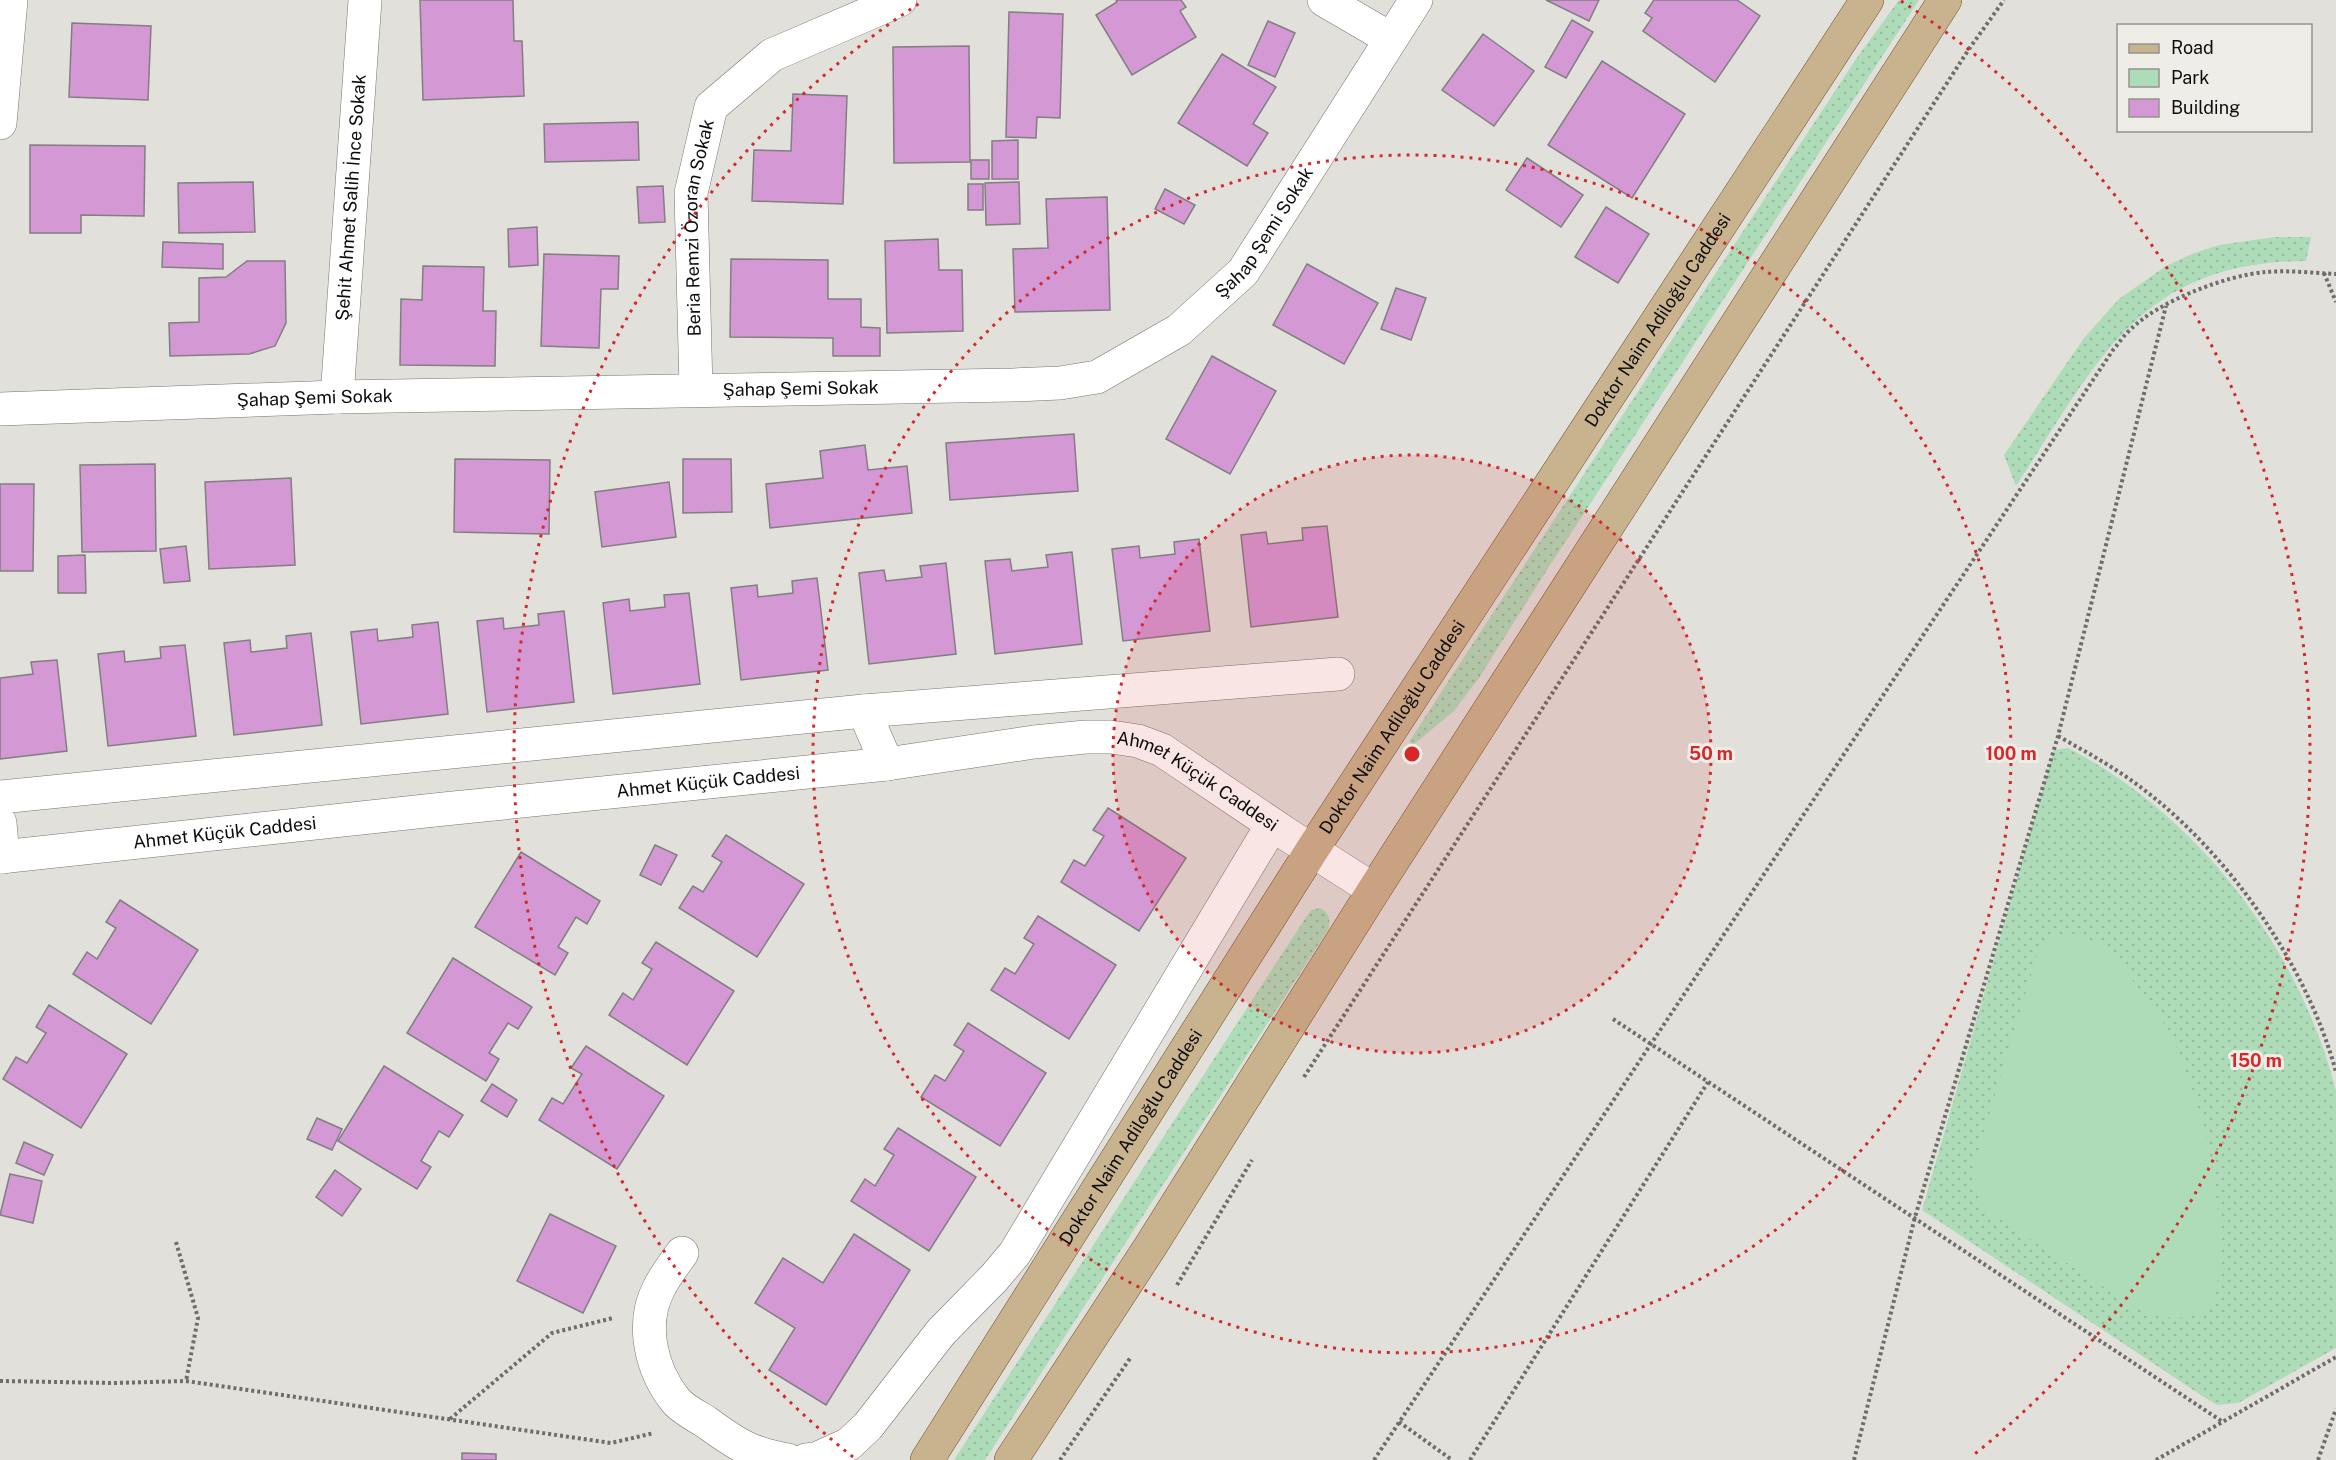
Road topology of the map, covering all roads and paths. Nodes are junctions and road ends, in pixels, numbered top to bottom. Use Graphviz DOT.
graph roads {
  1 [pos="11,0"];
  2 [pos="365,0"];
  3 [pos="900,0"];
  4 [pos="1324,0"];
  5 [pos="1416,0"];
  6 [pos="1867,0"];
  7 [pos="1945,0"];
  8 [pos="2004,0"];
  9 [pos="1391,39"];
  10 [pos="0,123"];
  11 [pos="2324,273"];
  12 [pos="2336,274"];
  13 [pos="2336,302"];
  14 [pos="2166,305"];
  15 [pos="696,389"];
  16 [pos="338,397"];
  17 [pos="0,409"];
  18 [pos="1338,674"];
  19 [pos="864,711"];
  20 [pos="2058,736"];
  21 [pos="887,764"];
  22 [pos="0,797"];
  23 [pos="0,823"];
  24 [pos="1272,825"];
  25 [pos="1312,850"];
  26 [pos="2,857"];
  27 [pos="1374,890"];
  28 [pos="1613,1019"];
  29 [pos="1651,1046"];
  30 [pos="2336,1072"];
  31 [pos="1301,1082"];
  32 [pos="1708,1082"];
  33 [pos="1257,1152"];
  34 [pos="1915,1217"];
  35 [pos="176,1242"];
  36 [pos="682,1253"];
  37 [pos="1177,1285"];
  38 [pos="652,1308"];
  39 [pos="1131,1357"];
  40 [pos="2336,1357"];
  41 [pos="0,1381"];
  42 [pos="186,1381"];
  43 [pos="2336,1409"];
  44 [pos="449,1419"];
  45 [pos="704,1421"];
  46 [pos="1399,1422"];
  47 [pos="2223,1422"];
  48 [pos="788,1460"];
  49 [pos="806,1460"];
  50 [pos="927,1460"];
  51 [pos="1011,1460"];
  52 [pos="1060,1460"];
  53 [pos="1374,1460"];
  54 [pos="1452,1460"];
  55 [pos="1470,1460"];
  56 [pos="1854,1460"];
  57 [pos="2156,1460"];
  58 [pos="2318,1460"];
  1 -- 10 [label="street"];
  2 -- 16 [label="street, Şehit Ahmet Salih İnce Sokak"];
  3 -- 15 [label="street, Beria Remzi Özoran Sokak"];
  4 -- 9 [label="street"];
  5 -- 9 [label="street, Şahap Şemi Sokak"];
  6 -- 25 [label="main road, Doktor Naim Adiloğlu Caddesi"];
  7 -- 27 [label="main road"];
  8 -- 31 [label="path"];
  9 -- 15 [label="street, Şahap Şemi Sokak"];
  11 -- 12 [label="path"];
  11 -- 13 [label="path"];
  11 -- 14 [label="path"];
  14 -- 20 [label="path"];
  14 -- 29 [label="path"];
  15 -- 16 [label="street, Şahap Şemi Sokak"];
  16 -- 17 [label="street, Şahap Şemi Sokak"];
  18 -- 19 [label="street"];
  19 -- 21 [label="street"];
  19 -- 22 [label="street"];
  20 -- 30 [label="path"];
  20 -- 34 [label="path"];
  21 -- 24 [label="street, Ahmet Küçük Caddesi"];
  21 -- 26 [label="street, Ahmet Küçük Caddesi"];
  23 -- 26 [label="street"];
  24 -- 25 [label="street, Ahmet Küçük Caddesi"];
  24 -- 49 [label="street"];
  25 -- 27 [label="street, Ahmet Küçük Caddesi"];
  25 -- 50 [label="main road, Doktor Naim Adiloğlu Caddesi"];
  27 -- 51 [label="main road"];
  28 -- 29 [label="path"];
  29 -- 32 [label="path"];
  29 -- 46 [label="path"];
  32 -- 34 [label="path"];
  32 -- 55 [label="path"];
  33 -- 37 [label="path"];
  34 -- 47 [label="path"];
  34 -- 56 [label="path"];
  35 -- 42 [label="path"];
  36 -- 38 [label="street"];
  38 -- 44 [label="path"];
  38 -- 45 [label="street"];
  39 -- 52 [label="path"];
  40 -- 47 [label="path"];
  41 -- 42 [label="path"];
  42 -- 44 [label="path"];
  43 -- 58 [label="path"];
  44 -- 45 [label="path"];
  45 -- 48 [label="street"];
  46 -- 53 [label="path"];
  46 -- 54 [label="path"];
  47 -- 57 [label="path"];
}
